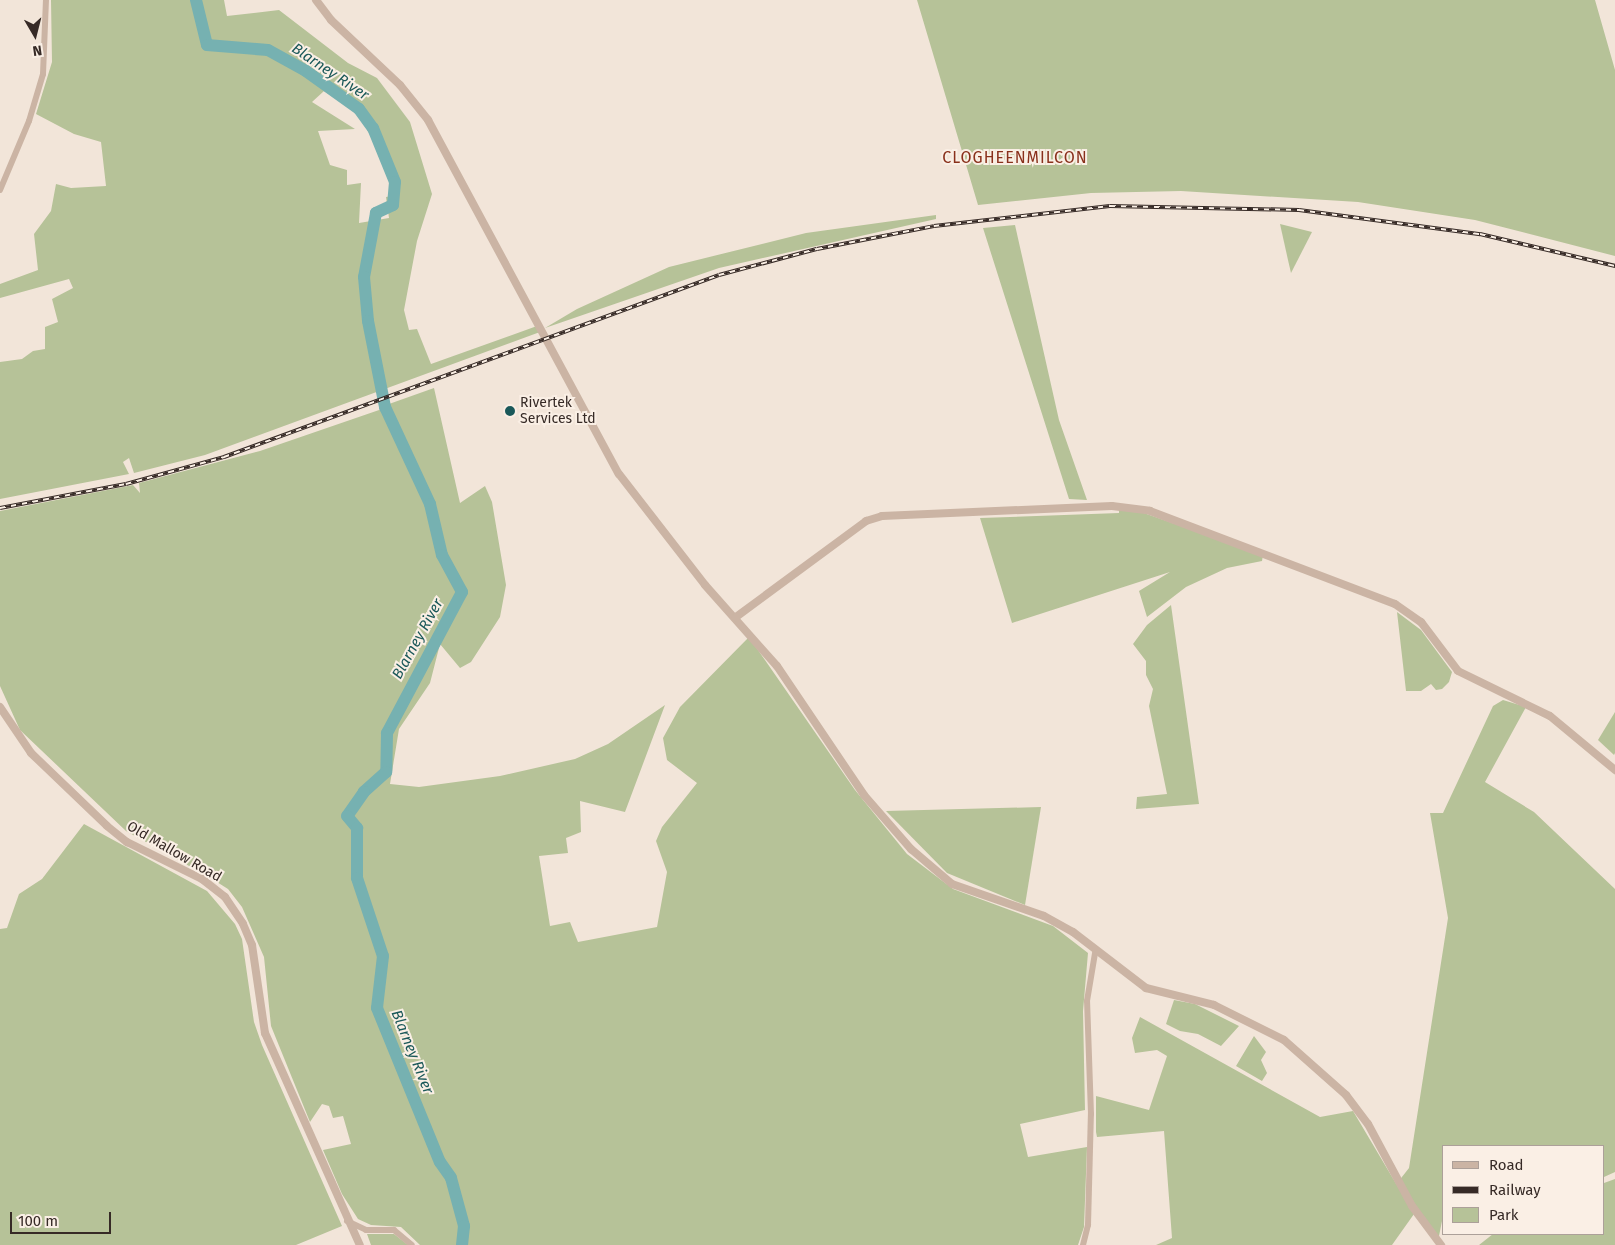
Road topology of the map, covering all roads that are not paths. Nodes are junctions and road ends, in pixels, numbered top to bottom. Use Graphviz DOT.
graph roads {
  1 [pos="46,0"];
  2 [pos="316,0"];
  3 [pos="0,190"];
  4 [pos="736,617"];
  5 [pos="0,707"];
  6 [pos="1615,770"];
  7 [pos="1095,953"];
  8 [pos="347,1221"];
  9 [pos="360,1245"];
  10 [pos="412,1245"];
  11 [pos="1083,1245"];
  12 [pos="1441,1245"];
  1 -- 3 [label="street"];
  2 -- 4 [label="street"];
  4 -- 6 [label="street"];
  4 -- 7 [label="street"];
  5 -- 8 [label="street, Old Mallow Road"];
  7 -- 11 [label="street"];
  7 -- 12 [label="street"];
  8 -- 9 [label="street, Old Mallow Road"];
  8 -- 10 [label="street"];
}
